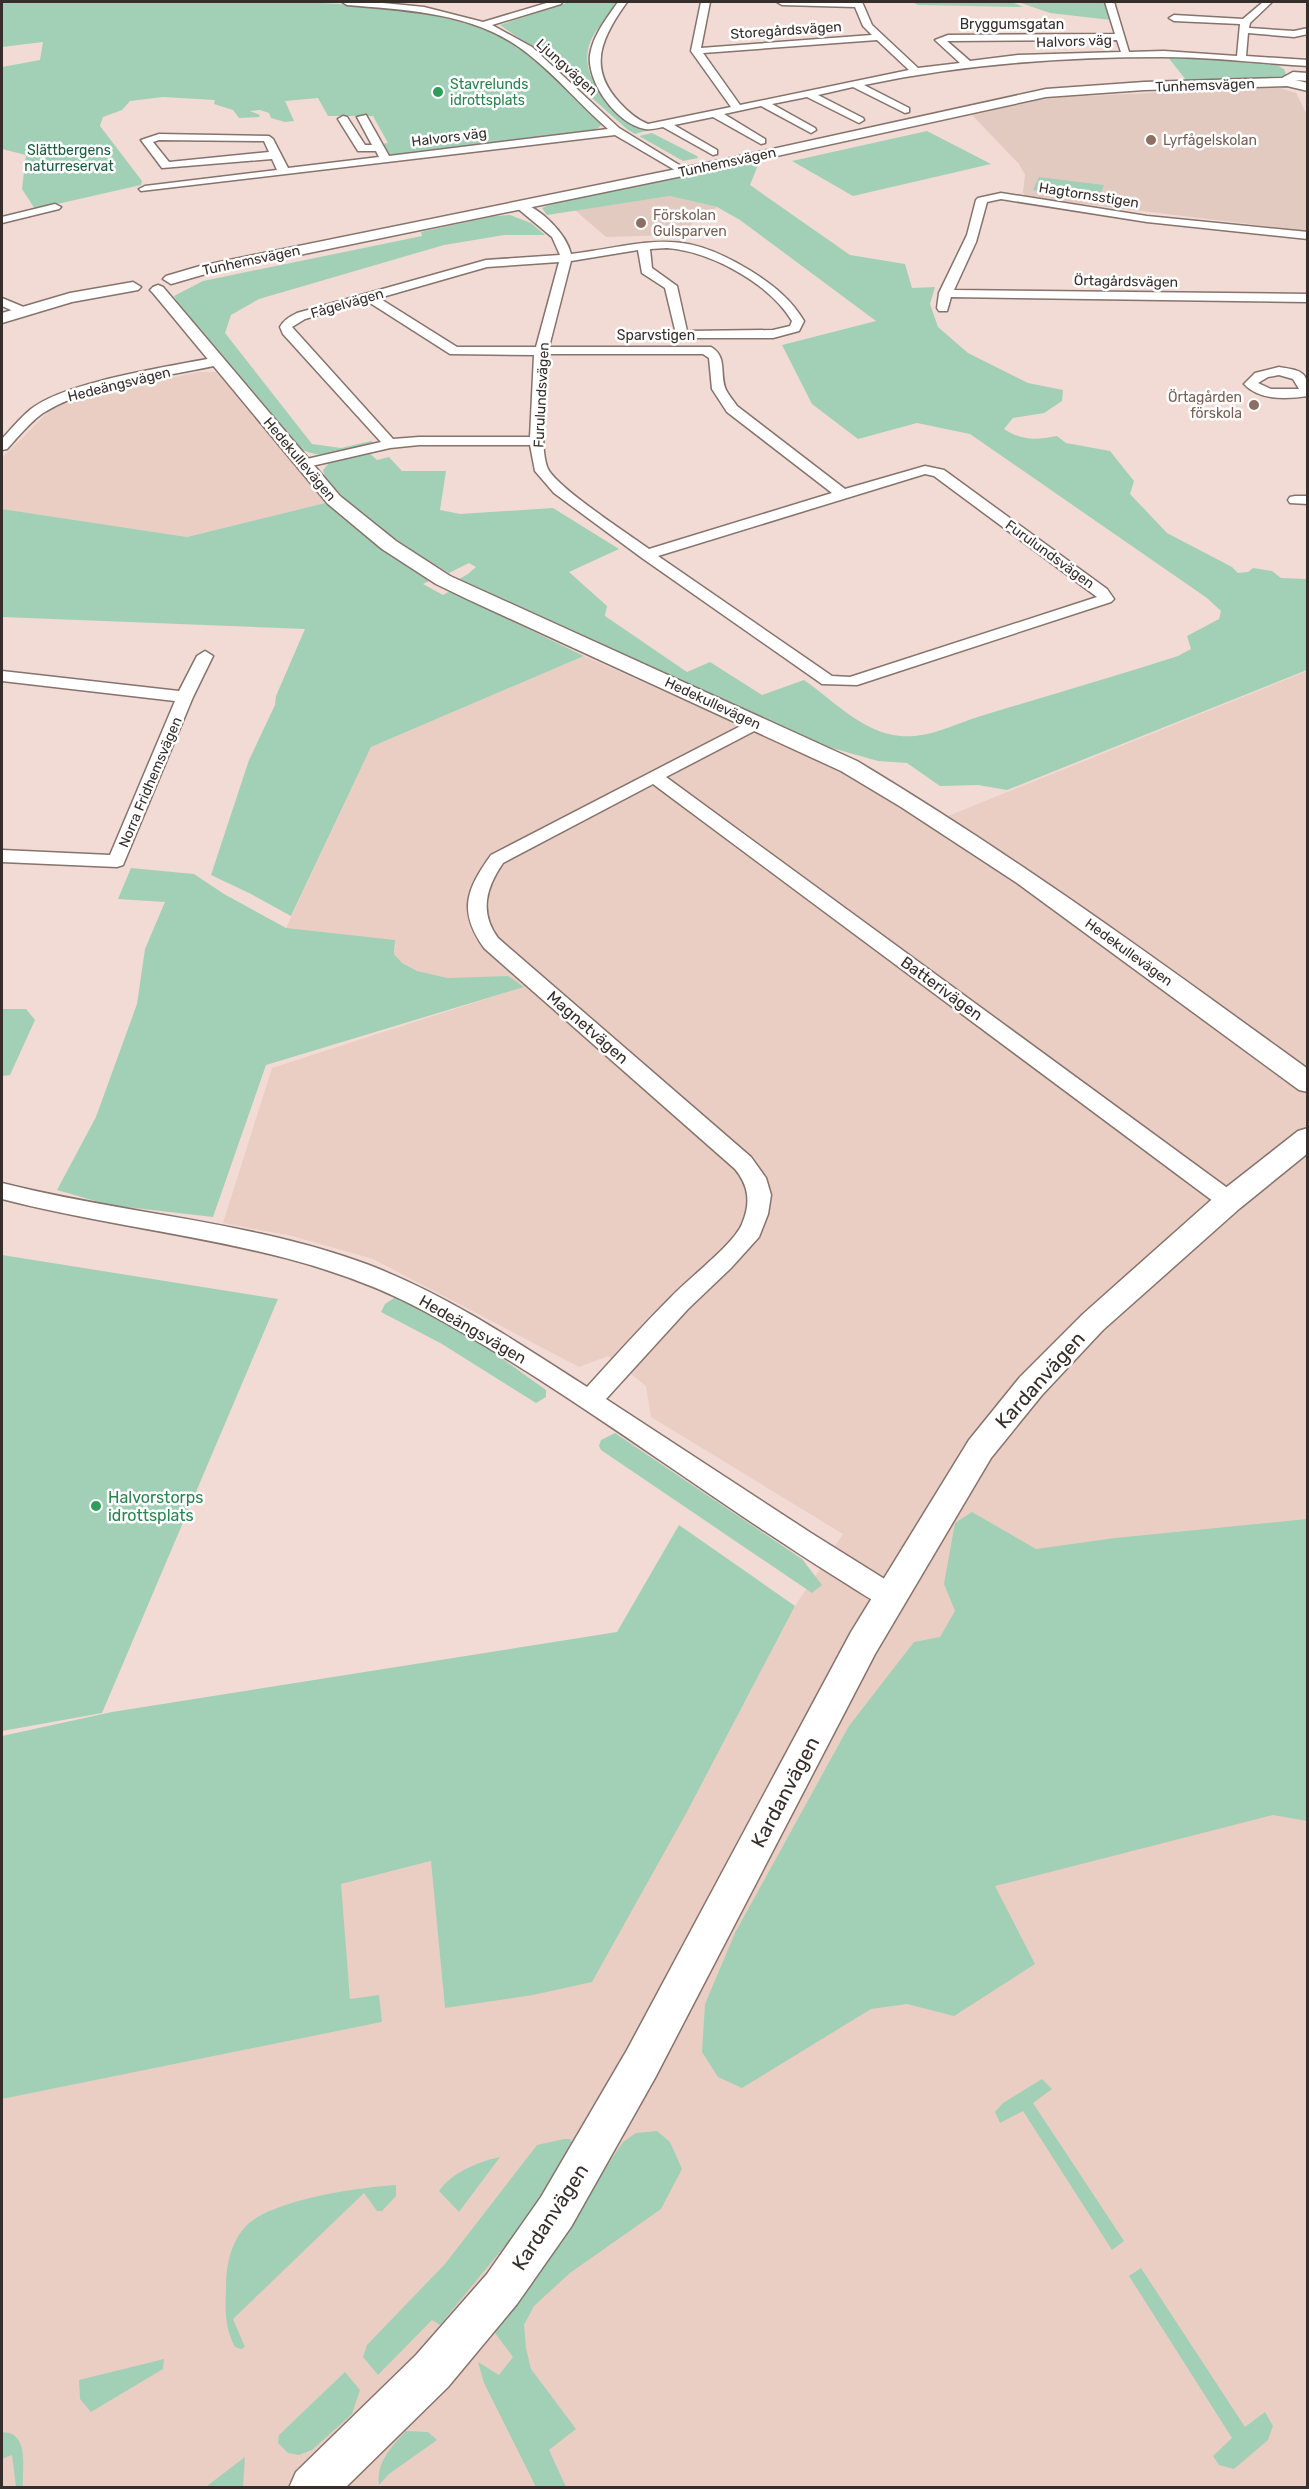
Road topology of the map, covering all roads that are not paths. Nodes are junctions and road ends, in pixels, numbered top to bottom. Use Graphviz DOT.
graph roads {
  1 [pos="346,2"];
  2 [pos="558,2"];
  3 [pos="622,2"];
  4 [pos="705,2"];
  5 [pos="783,2"];
  6 [pos="817,2"];
  7 [pos="1109,2"];
  8 [pos="1268,2"];
  9 [pos="525,3"];
  10 [pos="859,3"];
  11 [pos="543,6"];
  12 [pos="1174,18"];
  13 [pos="482,25"];
  14 [pos="1244,26"];
  15 [pos="1308,31"];
  16 [pos="878,37"];
  17 [pos="1120,37"];
  18 [pos="696,51"];
  19 [pos="1126,54"];
  20 [pos="1241,59"];
  21 [pos="1308,63"];
  22 [pos="967,64"];
  23 [pos="916,71"];
  24 [pos="1301,80"];
  25 [pos="855,84"];
  26 [pos="809,94"];
  27 [pos="764,104"];
  28 [pos="738,109"];
  29 [pos="905,110"];
  30 [pos="716,114"];
  31 [pos="362,117"];
  32 [pos="343,119"];
  33 [pos="859,120"];
  34 [pos="667,125"];
  35 [pos="811,130"];
  36 [pos="618,131"];
  37 [pos="761,141"];
  38 [pos="379,147"];
  39 [pos="712,152"];
  40 [pos="275,155"];
  41 [pos="387,160"];
  42 [pos="684,171"];
  43 [pos="284,172"];
  44 [pos="145,189"];
  45 [pos="520,205"];
  46 [pos="55,207"];
  47 [pos="2,220"];
  48 [pos="1308,236"];
  49 [pos="644,247"];
  50 [pos="566,259"];
  51 [pos="153,281"];
  52 [pos="945,293"];
  53 [pos="369,297"];
  54 [pos="1308,298"];
  55 [pos="2,302"];
  56 [pos="943,308"];
  57 [pos="22,311"];
  58 [pos="2,318"];
  59 [pos="541,351"];
  60 [pos="217,361"];
  61 [pos="1296,361"];
  62 [pos="121,365"];
  63 [pos="1279,371"];
  64 [pos="131,379"];
  65 [pos="537,441"];
  66 [pos="390,444"];
  67 [pos="2,446"];
  68 [pos="303,464"];
  69 [pos="843,495"];
  70 [pos="647,555"];
  71 [pos="205,656"];
  72 [pos="2,676"];
  73 [pos="185,697"];
  74 [pos="756,723"];
  75 [pos="654,777"];
  76 [pos="2,856"];
  77 [pos="1308,1083"];
  78 [pos="1308,1138"];
  79 [pos="2,1191"];
  80 [pos="1229,1201"];
  81 [pos="590,1400"];
  82 [pos="890,1596"];
  83 [pos="312,2487"];
  1 -- 13 [label="street, Ljungvägen"];
  2 -- 11 [label="street"];
  3 -- 34 [label="street, Halvors väg"];
  4 -- 18 [label="street"];
  5 -- 6 [label="street"];
  6 -- 10 [label="street"];
  7 -- 17 [label="street"];
  8 -- 14 [label="street"];
  9 -- 11 [label="street"];
  10 -- 16 [label="street, Storegårdsvägen"];
  11 -- 13 [label="street"];
  12 -- 14 [label="street"];
  13 -- 36 [label="street, Ljungvägen"];
  14 -- 15 [label="street"];
  14 -- 20 [label="street"];
  16 -- 18 [label="street, Storegårdsvägen"];
  16 -- 23 [label="street, Storegårdsvägen"];
  17 -- 19 [label="street"];
  17 -- 22 [label="street, Bryggumsgatan"];
  18 -- 28 [label="street"];
  19 -- 20 [label="street, Halvors väg"];
  19 -- 22 [label="street, Halvors väg"];
  20 -- 24 [label="street, Halvors väg"];
  21 -- 24 [label="street, Halvors väg"];
  22 -- 23 [label="street, Halvors väg"];
  23 -- 25 [label="street, Halvors väg"];
  24 -- 42 [label="street, Tunhemsvägen"];
  25 -- 26 [label="street, Halvors väg"];
  25 -- 29 [label="street"];
  26 -- 27 [label="street, Halvors väg"];
  26 -- 33 [label="street"];
  27 -- 28 [label="street, Halvors väg"];
  27 -- 35 [label="street"];
  28 -- 30 [label="street, Halvors väg"];
  30 -- 34 [label="street, Halvors väg"];
  30 -- 37 [label="street"];
  31 -- 38 [label="street"];
  32 -- 38 [label="street"];
  34 -- 39 [label="street"];
  36 -- 41 [label="street, Halvors väg"];
  36 -- 42 [label="street, Ljungvägen"];
  38 -- 41 [label="street"];
  40 -- 40 [label="street"];
  40 -- 43 [label="street"];
  41 -- 43 [label="street, Halvors väg"];
  42 -- 45 [label="street, Tunhemsvägen"];
  43 -- 44 [label="street, Halvors väg"];
  45 -- 50 [label="street"];
  45 -- 51 [label="street, Tunhemsvägen"];
  46 -- 47 [label="street"];
  48 -- 52 [label="street, Hagtornsstigen"];
  49 -- 49 [label="street"];
  49 -- 50 [label="street"];
  50 -- 53 [label="street, Fågelvägen"];
  50 -- 59 [label="street, Furulundsvägen"];
  51 -- 57 [label="street, Tunhemsvägen"];
  51 -- 60 [label="street, Hedekullevägen"];
  52 -- 54 [label="street, Örtagårdsvägen"];
  52 -- 56 [label="street, Hagtornsstigen"];
  53 -- 59 [label="street, Sparvstigen"];
  53 -- 66 [label="street, Fågelvägen"];
  55 -- 57 [label="street"];
  57 -- 58 [label="street, Tunhemsvägen"];
  59 -- 65 [label="street, Furulundsvägen"];
  59 -- 69 [label="street, Sparvstigen"];
  60 -- 64 [label="street, Hedeängsvägen"];
  60 -- 68 [label="street, Hedekullevägen"];
  61 -- 63 [label="street"];
  62 -- 64 [label="street"];
  64 -- 67 [label="street, Hedeängsvägen"];
  65 -- 66 [label="street"];
  65 -- 70 [label="street, Furulundsvägen"];
  66 -- 68 [label="street"];
  68 -- 74 [label="street, Hedekullevägen"];
  69 -- 70 [label="street, Furulundsvägen"];
  69 -- 70 [label="street, Furulundsvägen"];
  71 -- 73 [label="street, Norra Fridhemsvägen"];
  72 -- 73 [label="street, Norra Fridhemsvägen"];
  73 -- 76 [label="street, Norra Fridhemsvägen"];
  74 -- 75 [label="street, Magnetvägen"];
  74 -- 77 [label="street, Hedekullevägen"];
  75 -- 80 [label="street, Batterivägen"];
  75 -- 81 [label="street, Magnetvägen"];
  78 -- 80 [label="street, Kardanvägen"];
  79 -- 81 [label="street, Hedeängsvägen"];
  80 -- 82 [label="street, Kardanvägen"];
  81 -- 82 [label="street, Hedeängsvägen"];
  82 -- 83 [label="street, Kardanvägen"];
}
